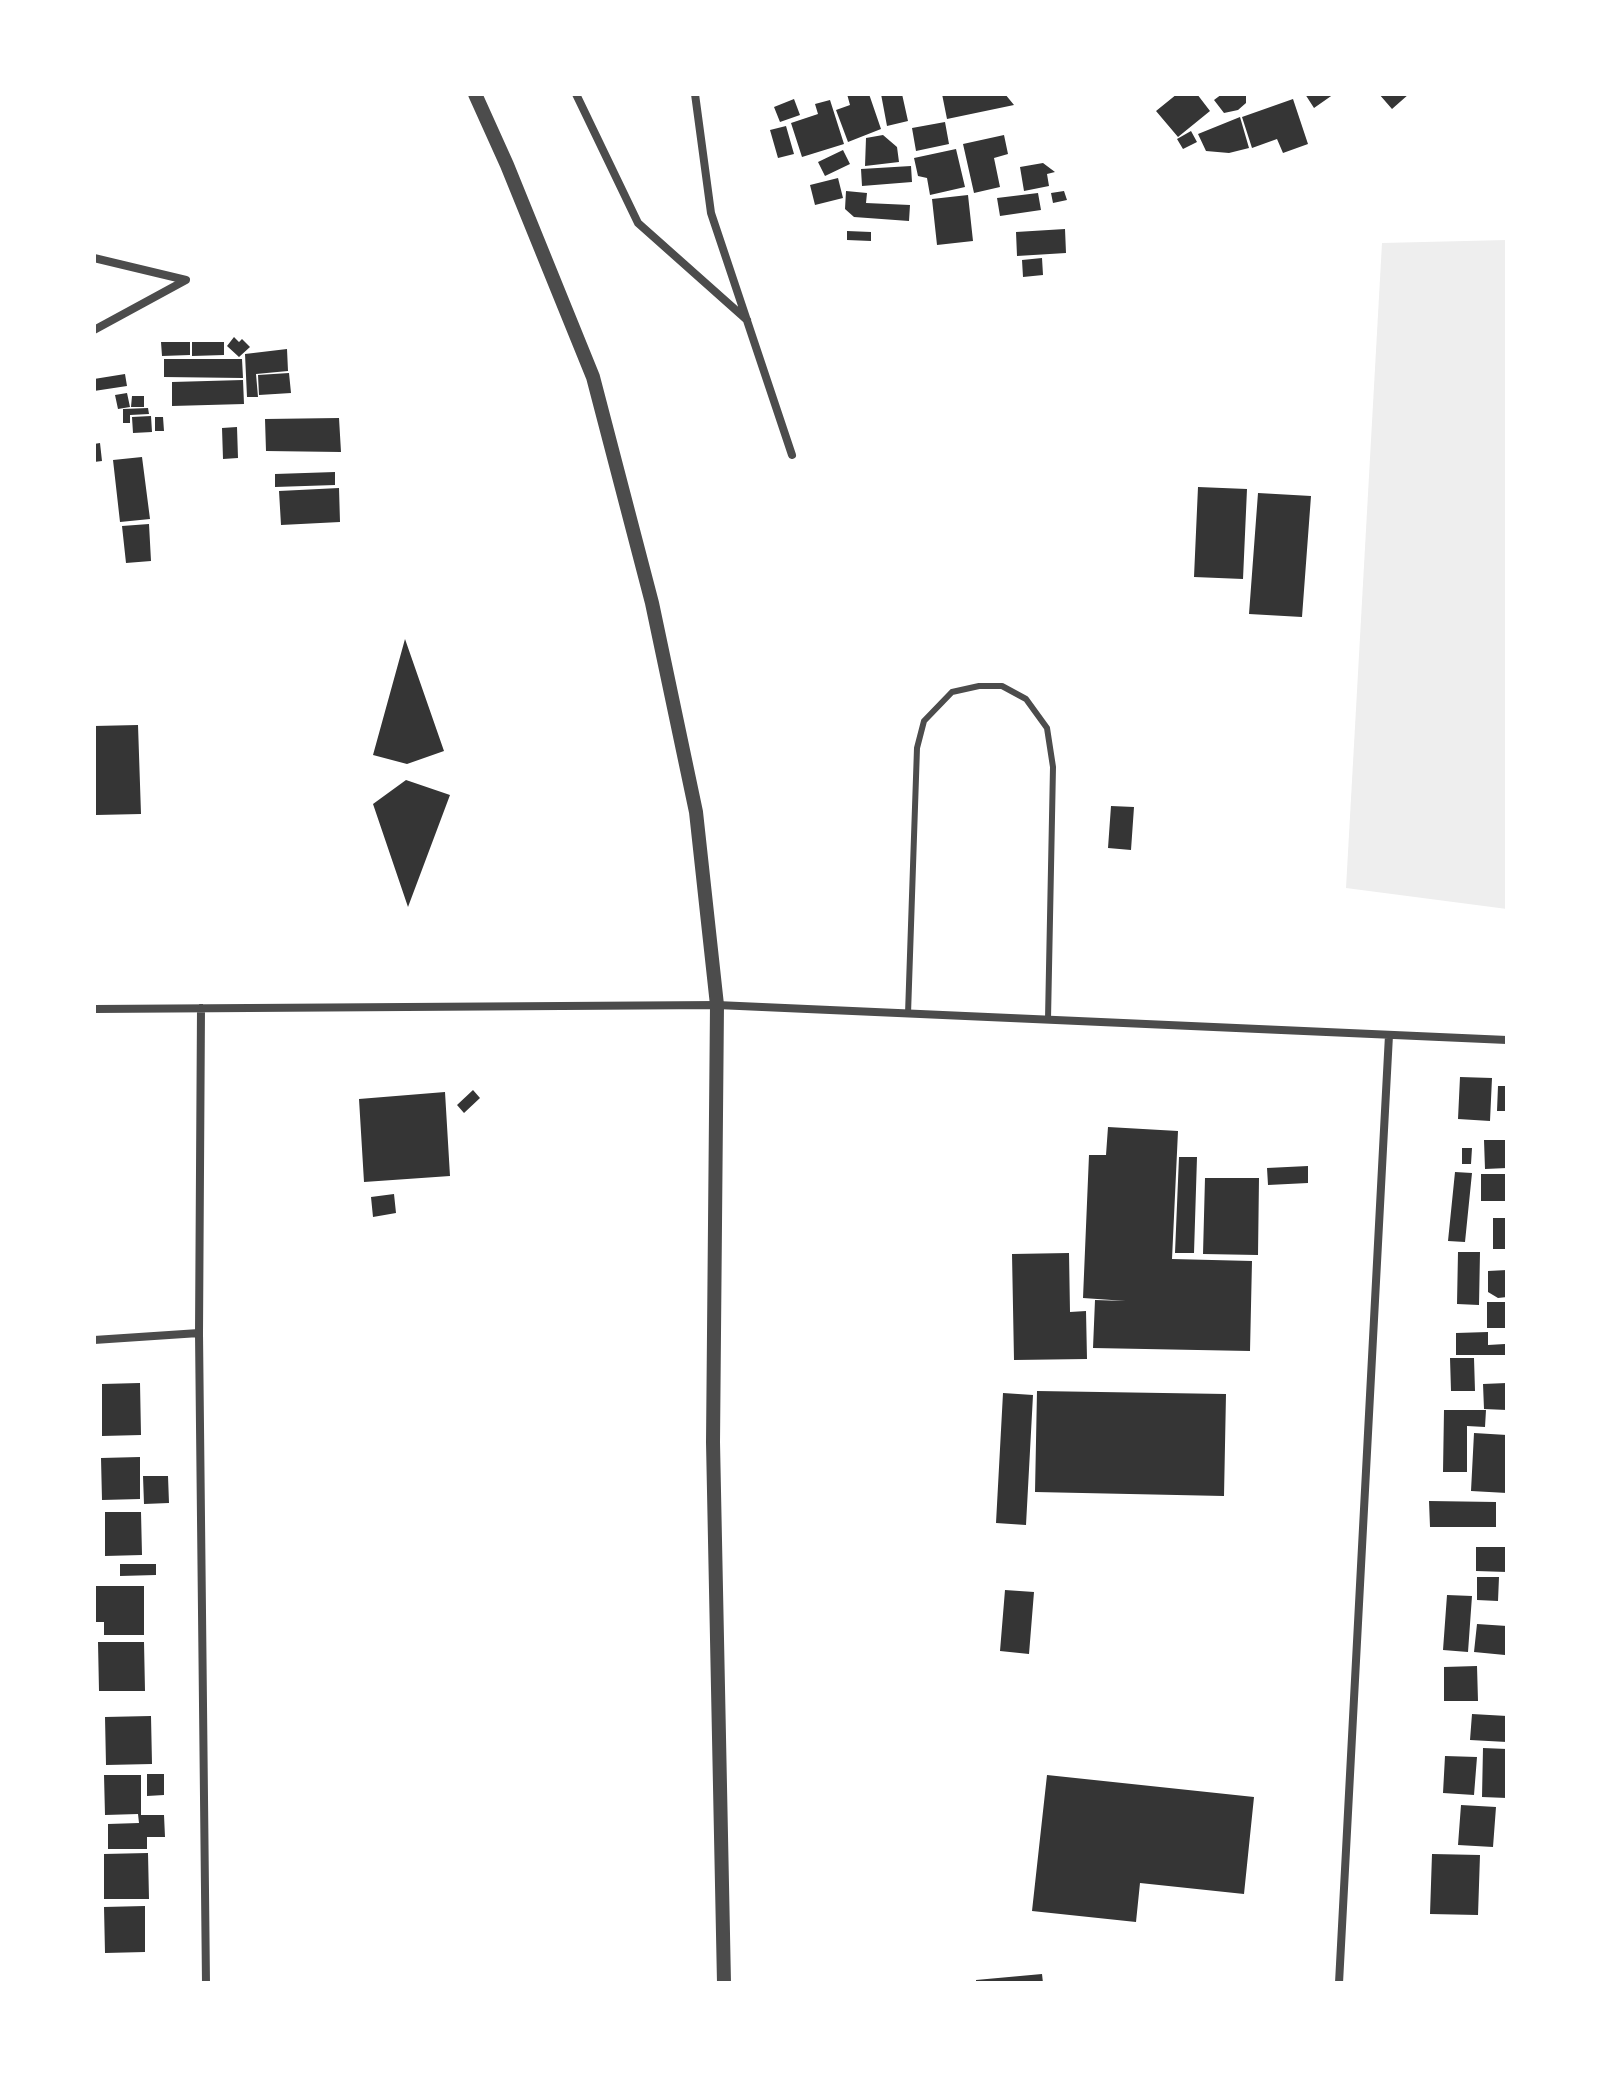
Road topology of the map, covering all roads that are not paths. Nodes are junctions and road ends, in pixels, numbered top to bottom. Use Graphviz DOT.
graph roads {
  1 [pos="475,94"];
  2 [pos="576,94"];
  3 [pos="695,94"];
  4 [pos="94,258"];
  5 [pos="747,321"];
  6 [pos="94,330"];
  7 [pos="792,455"];
  8 [pos="717,1005"];
  9 [pos="201,1008"];
  10 [pos="94,1009"];
  11 [pos="908,1014"];
  12 [pos="1048,1019"];
  13 [pos="1389,1035"];
  14 [pos="1507,1040"];
  15 [pos="199,1333"];
  16 [pos="94,1340"];
  17 [pos="206,1983"];
  18 [pos="724,1983"];
  19 [pos="1339,1983"];
  1 -- 8 [label="street"];
  2 -- 5 [label="street"];
  3 -- 5 [label="street"];
  4 -- 6 [label="street"];
  5 -- 7 [label="street"];
  8 -- 9 [label="street"];
  8 -- 11 [label="street"];
  8 -- 18 [label="street"];
  9 -- 10 [label="street"];
  9 -- 15 [label="street"];
  11 -- 12 [label="street"];
  11 -- 12 [label="lane"];
  12 -- 13 [label="street"];
  13 -- 14 [label="street"];
  13 -- 19 [label="street"];
  15 -- 16 [label="street"];
  15 -- 17 [label="street"];
}
